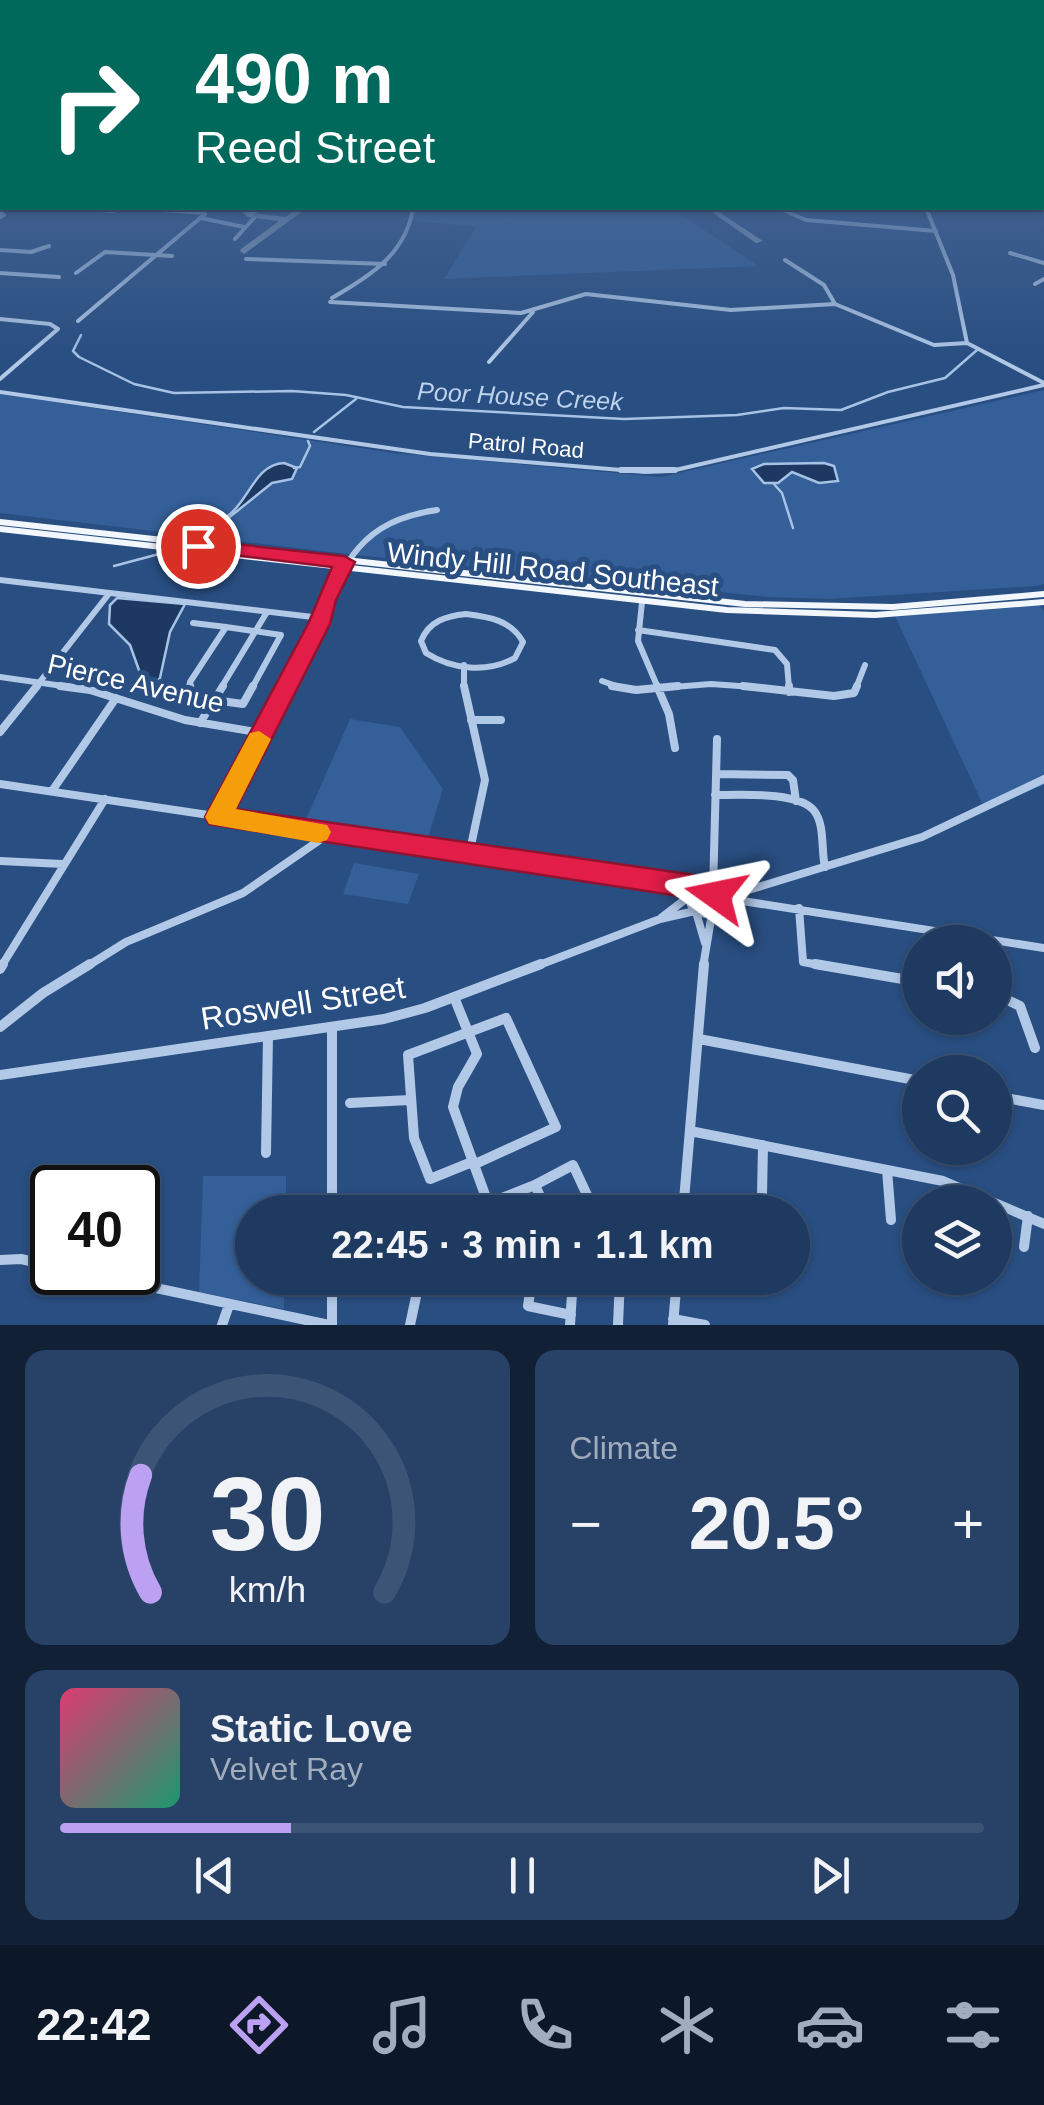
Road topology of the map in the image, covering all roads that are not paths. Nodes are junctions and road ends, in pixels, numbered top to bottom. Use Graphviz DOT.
graph roads {
  1 [pos="177,237"];
  2 [pos="404,237"];
  3 [pos="938,237"];
  4 [pos="50,246"];
  5 [pos="0,250"];
  6 [pos="1010,252"];
  7 [pos="156,255"];
  8 [pos="172,256"];
  9 [pos="246,259"];
  10 [pos="785,260"];
  11 [pos="1044,263"];
  12 [pos="385,264"];
  13 [pos="0,273"];
  14 [pos="76,273"];
  15 [pos="60,278"];
  16 [pos="1044,279"];
  17 [pos="1035,284"];
  18 [pos="835,304"];
  19 [pos="533,312"];
  20 [pos="0,320"];
  21 [pos="78,321"];
  22 [pos="967,344"];
  23 [pos="489,362"];
  24 [pos="1,376"];
  25 [pos="1044,384"];
  26 [pos="0,392"];
  27 [pos="437,510"];
  28 [pos="0,526"];
  29 [pos="343,566"];
  30 [pos="0,580"];
  31 [pos="109,594"];
  32 [pos="1044,594"];
  33 [pos="642,602"];
  34 [pos="1044,602"];
  35 [pos="268,612"];
  36 [pos="321,618"];
  37 [pos="192,622"];
  38 [pos="226,626"];
  39 [pos="638,630"];
  40 [pos="255,632"];
  41 [pos="866,665"];
  42 [pos="464,666"];
  43 [pos="0,677"];
  44 [pos="602,680"];
  45 [pos="38,682"];
  46 [pos="658,689"];
  47 [pos="789,692"];
  48 [pos="116,698"];
  49 [pos="213,701"];
  50 [pos="471,720"];
  51 [pos="501,720"];
  52 [pos="200,723"];
  53 [pos="0,732"];
  54 [pos="262,733"];
  55 [pos="718,739"];
  56 [pos="676,748"];
  57 [pos="716,774"];
  58 [pos="1044,779"];
  59 [pos="0,784"];
  60 [pos="52,791"];
  61 [pos="715,794"];
  62 [pos="106,799"];
  63 [pos="796,802"];
  64 [pos="219,817"];
  65 [pos="328,834"];
  66 [pos="469,856"];
  67 [pos="0,861"];
  68 [pos="64,864"];
  69 [pos="824,867"];
  70 [pos="712,874"];
  71 [pos="748,891"];
  72 [pos="714,892"];
  73 [pos="693,893"];
  74 [pos="736,900"];
  75 [pos="764,903"];
  76 [pos="799,908"];
  77 [pos="715,911"];
  78 [pos="696,912"];
  79 [pos="660,918"];
  80 [pos="706,944"];
  81 [pos="1044,948"];
  82 [pos="0,969"];
  83 [pos="902,979"];
  84 [pos="454,997"];
  85 [pos="1012,999"];
  86 [pos="0,1027"];
  87 [pos="332,1028"];
  88 [pos="471,1032"];
  89 [pos="268,1036"];
  90 [pos="698,1040"];
  91 [pos="1035,1048"];
  92 [pos="0,1075"];
  93 [pos="902,1078"];
  94 [pos="1012,1099"];
  95 [pos="410,1100"];
  96 [pos="350,1103"];
  97 [pos="1044,1105"];
  98 [pos="690,1131"];
  99 [pos="763,1145"];
  100 [pos="266,1153"];
  101 [pos="472,1164"];
  102 [pos="887,1170"];
  103 [pos="535,1184"];
  104 [pos="332,1195"];
  105 [pos="485,1195"];
  106 [pos="508,1195"];
  107 [pos="540,1195"];
  108 [pos="587,1195"];
  109 [pos="684,1195"];
  110 [pos="762,1195"];
  111 [pos="1028,1216"];
  112 [pos="890,1220"];
  113 [pos="1044,1224"];
  114 [pos="1024,1248"];
  115 [pos="0,1260"];
  116 [pos="30,1261"];
  117 [pos="160,1290"];
  118 [pos="331,1295"];
  119 [pos="417,1295"];
  120 [pos="530,1295"];
  121 [pos="573,1295"];
  122 [pos="619,1295"];
  123 [pos="675,1295"];
  124 [pos="229,1305"];
  125 [pos="571,1320"];
  126 [pos="673,1322"];
  127 [pos="222,1325"];
  128 [pos="330,1325"];
  129 [pos="410,1325"];
  130 [pos="618,1325"];
  131 [pos="704,1325"];
  1 -- 7 [label="street"];
  2 -- 12 [label="street"];
  3 -- 22 [label="street"];
  4 -- 5 [label="street"];
  6 -- 11 [label="street"];
  7 -- 8 [label="street"];
  7 -- 14 [label="street"];
  7 -- 21 [label="street"];
  9 -- 12 [label="street"];
  10 -- 18 [label="street"];
  12 -- 19 [label="street"];
  13 -- 15 [label="street"];
  16 -- 17 [label="street"];
  18 -- 19 [label="street"];
  18 -- 22 [label="street"];
  19 -- 23 [label="street"];
  20 -- 24 [label="street"];
  22 -- 25 [label="street"];
  25 -- 26 [label="street, Patrol Road"];
  27 -- 29 [label="street"];
  28 -- 29 [label="main road, Windy Hill Road Southeast"];
  29 -- 32 [label="main road, Windy Hill Road Southeast"];
  29 -- 33 [label="main road, Windy Hill Road Southeast"];
  29 -- 36 [label="street"];
  30 -- 31 [label="street"];
  31 -- 35 [label="street"];
  31 -- 45 [label="street"];
  33 -- 34 [label="main road, Windy Hill Road Southeast"];
  33 -- 39 [label="street"];
  35 -- 36 [label="street"];
  35 -- 40 [label="street"];
  36 -- 54 [label="street"];
  37 -- 38 [label="street"];
  38 -- 40 [label="street"];
  38 -- 49 [label="street"];
  39 -- 46 [label="street"];
  39 -- 47 [label="street"];
  40 -- 49 [label="street"];
  40 -- 49 [label="street"];
  41 -- 47 [label="street"];
  42 -- 42 [label="street"];
  42 -- 50 [label="street"];
  43 -- 45 [label="street, Pierce Avenue"];
  44 -- 46 [label="street"];
  45 -- 48 [label="street, Pierce Avenue"];
  45 -- 53 [label="street"];
  46 -- 47 [label="street"];
  46 -- 56 [label="street"];
  48 -- 52 [label="street, Pierce Avenue"];
  48 -- 60 [label="street"];
  49 -- 52 [label="street"];
  50 -- 51 [label="street"];
  50 -- 66 [label="street"];
  52 -- 54 [label="street, Pierce Avenue"];
  54 -- 64 [label="street"];
  55 -- 57 [label="street"];
  57 -- 61 [label="street"];
  57 -- 63 [label="street"];
  58 -- 69 [label="street"];
  59 -- 60 [label="street"];
  60 -- 62 [label="street"];
  61 -- 63 [label="street"];
  61 -- 70 [label="street"];
  62 -- 64 [label="street"];
  62 -- 68 [label="street"];
  63 -- 69 [label="street"];
  64 -- 65 [label="street"];
  65 -- 66 [label="street"];
  65 -- 86 [label="street"];
  66 -- 73 [label="street"];
  67 -- 68 [label="street"];
  68 -- 82 [label="street"];
  69 -- 71 [label="street"];
  70 -- 72 [label="street"];
  70 -- 73 [label="street, Roswell Street"];
  71 -- 72 [label="street"];
  71 -- 74 [label="street"];
  71 -- 75 [label="street"];
  72 -- 73 [label="street"];
  72 -- 77 [label="street"];
  73 -- 78 [label="street"];
  73 -- 79 [label="street, Roswell Street"];
  74 -- 75 [label="street"];
  74 -- 77 [label="street"];
  75 -- 76 [label="street"];
  76 -- 81 [label="street"];
  76 -- 83 [label="street"];
  77 -- 78 [label="street, Roswell Street"];
  77 -- 80 [label="street"];
  78 -- 79 [label="street, Roswell Street"];
  78 -- 80 [label="street"];
  79 -- 84 [label="street, Roswell Street"];
  80 -- 90 [label="street"];
  84 -- 87 [label="street, Roswell Street"];
  84 -- 88 [label="street"];
  85 -- 91 [label="street"];
  87 -- 89 [label="street, Roswell Street"];
  87 -- 104 [label="street"];
  88 -- 95 [label="street"];
  88 -- 101 [label="street"];
  88 -- 101 [label="street"];
  89 -- 92 [label="street, Roswell Street"];
  89 -- 100 [label="street"];
  90 -- 93 [label="street"];
  90 -- 98 [label="street"];
  94 -- 97 [label="street"];
  95 -- 96 [label="street"];
  95 -- 101 [label="street"];
  98 -- 99 [label="street"];
  98 -- 109 [label="street"];
  99 -- 102 [label="street"];
  99 -- 110 [label="street"];
  101 -- 105 [label="street"];
  102 -- 111 [label="street"];
  102 -- 112 [label="street"];
  103 -- 106 [label="street"];
  103 -- 107 [label="street"];
  103 -- 108 [label="street"];
  111 -- 113 [label="street"];
  111 -- 114 [label="street"];
  115 -- 116 [label="street"];
  117 -- 124 [label="street"];
  118 -- 128 [label="street"];
  119 -- 129 [label="street"];
  120 -- 125 [label="street"];
  121 -- 125 [label="street"];
  122 -- 130 [label="street"];
  123 -- 126 [label="street"];
  124 -- 127 [label="street"];
  124 -- 128 [label="street"];
  126 -- 131 [label="street"];
}
